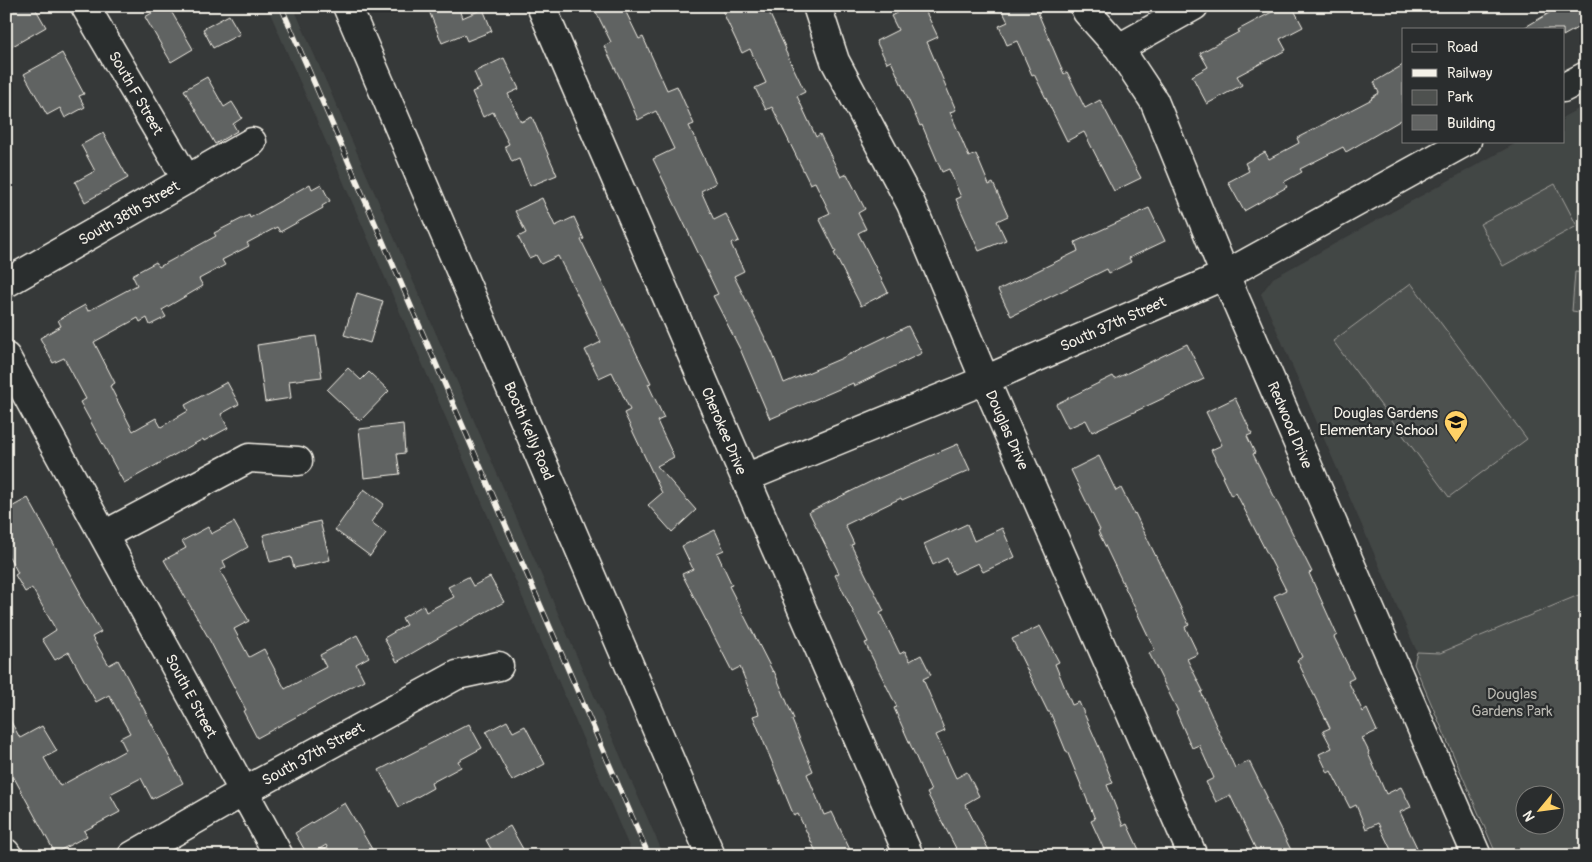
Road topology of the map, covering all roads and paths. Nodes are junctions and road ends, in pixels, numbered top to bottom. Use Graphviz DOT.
graph roads {
  1 [pos="85,6"];
  2 [pos="347,6"];
  3 [pos="541,6"];
  4 [pos="816,6"];
  5 [pos="1084,6"];
  6 [pos="1194,6"];
  7 [pos="1119,48"];
  8 [pos="252,142"];
  9 [pos="1465,142"];
  10 [pos="187,180"];
  11 [pos="1225,275"];
  12 [pos="6,283"];
  13 [pos="6,357"];
  14 [pos="985,380"];
  15 [pos="298,461"];
  16 [pos="745,478"];
  17 [pos="104,535"];
  18 [pos="499,666"];
  19 [pos="243,792"];
  20 [pos="132,856"];
  21 [pos="279,856"];
  22 [pos="711,856"];
  23 [pos="909,856"];
  24 [pos="1193,856"];
  25 [pos="1477,856"];
  1 -- 10 [label="street, South F Street"];
  2 -- 22 [label="street, Booth Kelly Road"];
  3 -- 16 [label="street, Cherokee Drive"];
  4 -- 14 [label="street, Douglas Drive"];
  5 -- 7 [label="street, Redwood Drive"];
  6 -- 7 [label="street"];
  7 -- 11 [label="street, Redwood Drive"];
  8 -- 10 [label="street, South 38th Street"];
  9 -- 11 [label="street, South 37th Street"];
  10 -- 12 [label="street, South 38th Street"];
  11 -- 14 [label="street, South 37th Street"];
  11 -- 25 [label="street, Redwood Drive"];
  13 -- 17 [label="street, South E Street"];
  14 -- 16 [label="street, South 37th Street"];
  14 -- 24 [label="street, Douglas Drive"];
  15 -- 17 [label="street"];
  16 -- 23 [label="street, Cherokee Drive"];
  17 -- 19 [label="street, South E Street"];
  18 -- 19 [label="street, South 37th Street"];
  19 -- 20 [label="street, South 37th Street"];
  19 -- 21 [label="street, South E Street"];
}
